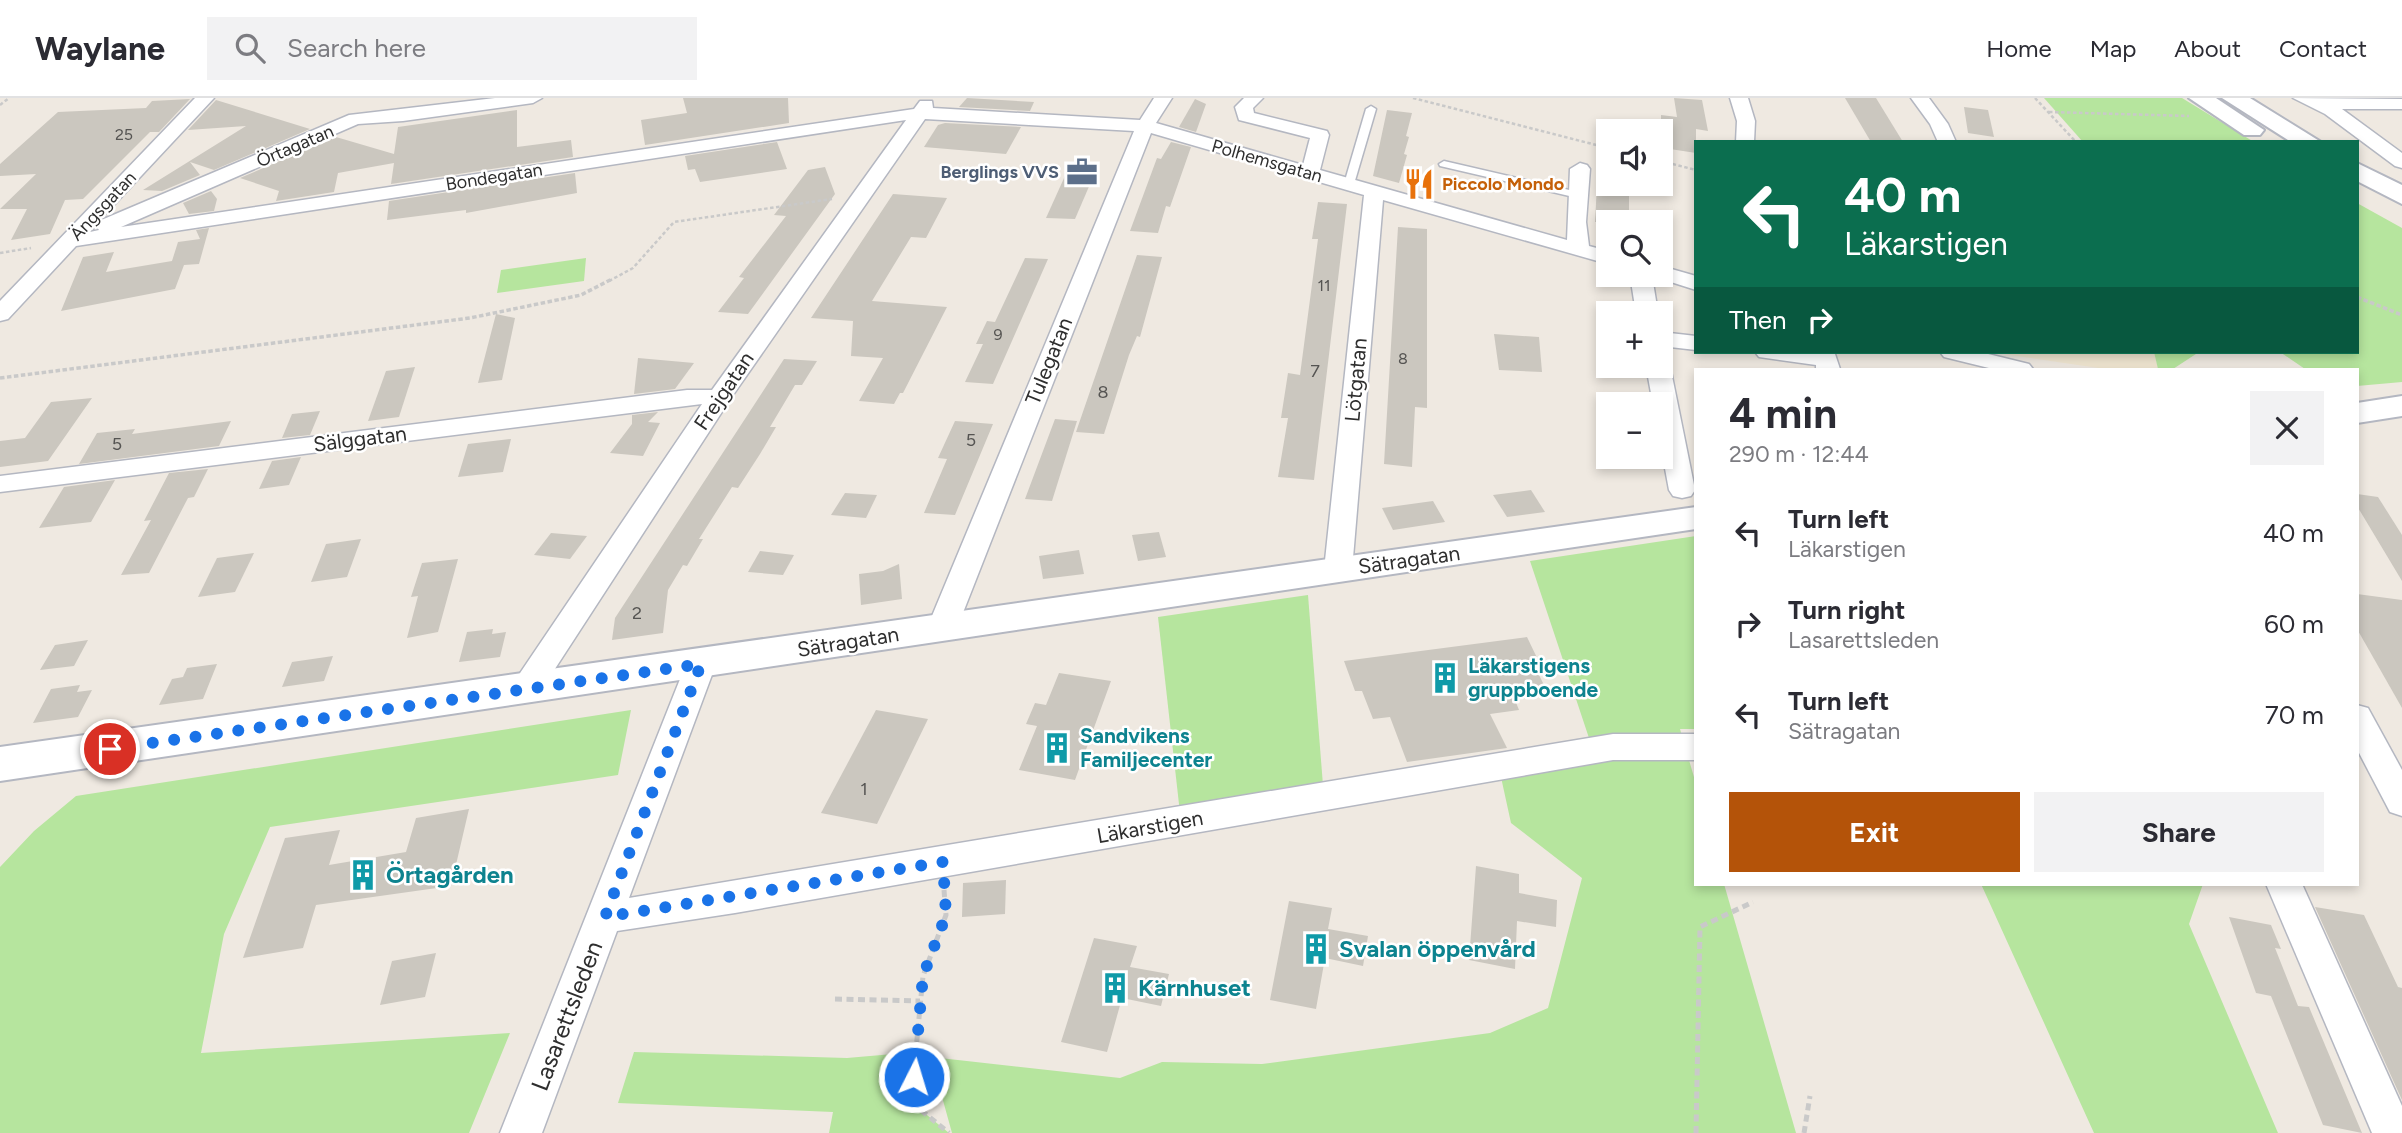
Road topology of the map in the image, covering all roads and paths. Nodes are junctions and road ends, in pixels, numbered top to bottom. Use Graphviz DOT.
graph roads {
  1 [pos="9,98"];
  2 [pos="205,98"];
  3 [pos="379,98"];
  4 [pos="533,98"];
  5 [pos="879,98"];
  6 [pos="1163,98"];
  7 [pos="1254,98"];
  8 [pos="1413,98"];
  9 [pos="1739,98"];
  10 [pos="1920,98"];
  11 [pos="2035,98"];
  12 [pos="2200,98"];
  13 [pos="2311,101"];
  14 [pos="2235,103"];
  15 [pos="2402,104"];
  16 [pos="0,105"];
  17 [pos="925,105"];
  18 [pos="1371,109"];
  19 [pos="2049,112"];
  20 [pos="355,119"];
  21 [pos="1145,126"];
  22 [pos="1745,140"];
  23 [pos="1946,140"];
  24 [pos="2074,140"];
  25 [pos="2269,140"];
  26 [pos="2305,140"];
  27 [pos="1596,145"];
  28 [pos="2402,162"];
  29 [pos="1444,164"];
  30 [pos="1673,164"];
  31 [pos="1580,169"];
  32 [pos="1694,169"];
  33 [pos="2359,171"];
  34 [pos="1310,173"];
  35 [pos="1349,184"];
  36 [pos="1374,191"];
  37 [pos="2359,194"];
  38 [pos="1578,195"];
  39 [pos="2402,195"];
  40 [pos="860,196"];
  41 [pos="2402,218"];
  42 [pos="70,241"];
  43 [pos="1579,250"];
  44 [pos="1596,255"];
  45 [pos="1673,276"];
  46 [pos="1694,282"];
  47 [pos="2359,298"];
  48 [pos="0,314"];
  49 [pos="2402,315"];
  50 [pos="1673,340"];
  51 [pos="1694,343"];
  52 [pos="1782,354"];
  53 [pos="1960,354"];
  54 [pos="1828,360"];
  55 [pos="2017,368"];
  56 [pos="0,378"];
  57 [pos="719,397"];
  58 [pos="2402,406"];
  59 [pos="1673,411"];
  60 [pos="2359,413"];
  61 [pos="1694,414"];
  62 [pos="1673,436"];
  63 [pos="0,484"];
  64 [pos="1689,504"];
  65 [pos="1338,570"];
  66 [pos="942,628"];
  67 [pos="701,664"];
  68 [pos="524,690"];
  69 [pos="2359,721"];
  70 [pos="1694,747"];
  71 [pos="0,764"];
  72 [pos="2402,802"];
  73 [pos="943,862"];
  74 [pos="2285,886"];
  75 [pos="1753,902"];
  76 [pos="605,917"];
  77 [pos="835,999"];
  78 [pos="920,1001"];
  79 [pos="1810,1096"];
  80 [pos="521,1133"];
  81 [pos="949,1133"];
  82 [pos="1696,1133"];
  83 [pos="1804,1133"];
  84 [pos="2393,1133"];
  1 -- 16 [label="path"];
  2 -- 42 [label="street, Ängsgatan"];
  3 -- 20 [label="street"];
  4 -- 20 [label="street, Örtagatan"];
  5 -- 17 [label="street"];
  6 -- 21 [label="street, Tulegatan"];
  7 -- 34 [label="street"];
  8 -- 27 [label="path"];
  9 -- 22 [label="street"];
  10 -- 23 [label="street"];
  11 -- 19 [label="path"];
  12 -- 14 [label="street"];
  13 -- 15 [label="street"];
  13 -- 28 [label="street"];
  14 -- 19 [label="path"];
  14 -- 25 [label="street"];
  14 -- 26 [label="street"];
  17 -- 21 [label="street, Polhemsgatan"];
  17 -- 40 [label="street, Frejgatan"];
  17 -- 42 [label="street, Bondegatan"];
  18 -- 35 [label="lane"];
  19 -- 24 [label="path"];
  20 -- 42 [label="street, Örtagatan"];
  21 -- 34 [label="street, Polhemsgatan"];
  21 -- 66 [label="street, Tulegatan"];
  29 -- 38 [label="lane"];
  30 -- 32 [label="path"];
  31 -- 38 [label="street"];
  33 -- 39 [label="street"];
  34 -- 35 [label="street, Polhemsgatan"];
  35 -- 36 [label="street, Polhemsgatan"];
  36 -- 43 [label="street, Polhemsgatan"];
  36 -- 65 [label="street, Lötgatan"];
  37 -- 41 [label="street"];
  38 -- 43 [label="street"];
  40 -- 56 [label="path"];
  40 -- 57 [label="street, Frejgatan"];
  42 -- 48 [label="street, Ängsgatan"];
  43 -- 44 [label="street, Polhemsgatan"];
  45 -- 46 [label="street"];
  47 -- 49 [label="path"];
  50 -- 51 [label="street"];
  52 -- 54 [label="street"];
  53 -- 55 [label="street"];
  57 -- 63 [label="street, Sälggatan"];
  57 -- 68 [label="street, Frejgatan"];
  58 -- 60 [label="street"];
  59 -- 61 [label="street"];
  62 -- 64 [label="street"];
  64 -- 65 [label="street, Sätragatan"];
  65 -- 66 [label="street, Sätragatan"];
  66 -- 67 [label="street, Sätragatan"];
  67 -- 68 [label="street, Sätragatan"];
  67 -- 76 [label="street, Lasarettsleden"];
  68 -- 71 [label="street, Sätragatan"];
  69 -- 72 [label="street"];
  70 -- 73 [label="street, Läkarstigen"];
  73 -- 76 [label="street, Läkarstigen"];
  73 -- 78 [label="path"];
  74 -- 84 [label="street"];
  75 -- 82 [label="path"];
  76 -- 80 [label="street, Lasarettsleden"];
  77 -- 78 [label="path"];
  78 -- 81 [label="path"];
  79 -- 83 [label="path"];
}
